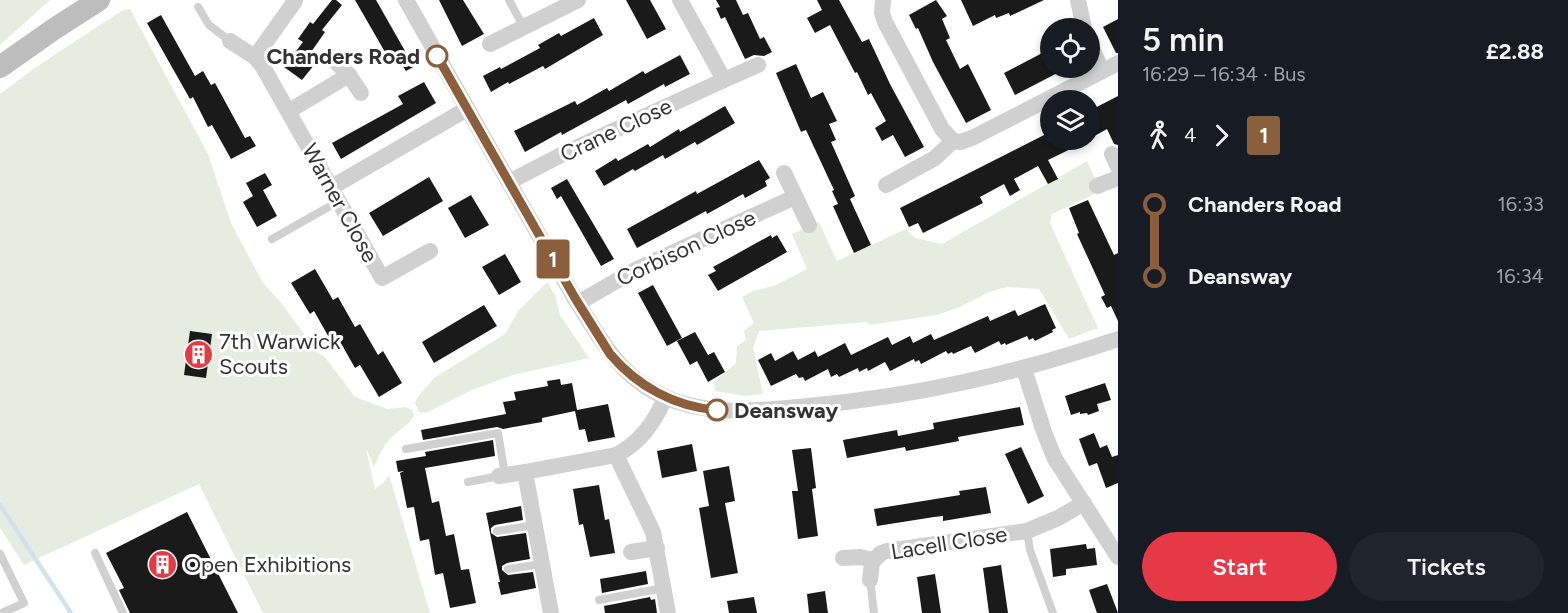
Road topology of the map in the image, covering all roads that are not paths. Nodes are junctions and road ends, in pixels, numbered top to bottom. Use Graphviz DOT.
graph roads {
  1 [pos="99,0"];
  2 [pos="406,0"];
  3 [pos="509,0"];
  4 [pos="578,0"];
  5 [pos="680,0"];
  6 [pos="883,0"];
  7 [pos="1078,0"];
  8 [pos="295,1"];
  9 [pos="198,7"];
  10 [pos="1082,18"];
  11 [pos="523,26"];
  12 [pos="230,41"];
  13 [pos="490,44"];
  14 [pos="330,56"];
  15 [pos="255,57"];
  16 [pos="1118,63"];
  17 [pos="758,65"];
  18 [pos="0,67"];
  19 [pos="1100,67"];
  20 [pos="1102,71"];
  21 [pos="349,75"];
  22 [pos="724,80"];
  23 [pos="361,93"];
  24 [pos="467,108"];
  25 [pos="289,111"];
  26 [pos="953,141"];
  27 [pos="784,173"];
  28 [pos="1118,178"];
  29 [pos="509,182"];
  30 [pos="886,185"];
  31 [pos="1097,186"];
  32 [pos="336,194"];
  33 [pos="795,197"];
  34 [pos="809,225"];
  35 [pos="272,239"];
  36 [pos="430,251"];
  37 [pos="578,303"];
  38 [pos="1118,339"];
  39 [pos="1024,369"];
  40 [pos="665,397"];
  41 [pos="406,449"];
  42 [pos="616,455"];
  43 [pos="525,472"];
  44 [pos="502,475"];
  45 [pos="468,482"];
  46 [pos="1084,503"];
  47 [pos="535,525"];
  48 [pos="497,531"];
  49 [pos="1027,531"];
  50 [pos="657,548"];
  51 [pos="631,552"];
  52 [pos="95,553"];
  53 [pos="0,554"];
  54 [pos="1118,556"];
  55 [pos="843,558"];
  56 [pos="874,560"];
  57 [pos="542,564"];
  58 [pos="508,569"];
  59 [pos="870,580"];
  60 [pos="664,588"];
  61 [pos="599,600"];
  62 [pos="2,613"];
  63 [pos="123,613"];
  64 [pos="551,613"];
  65 [pos="668,613"];
  66 [pos="874,613"];
  67 [pos="1053,613"];
  1 -- 18 [label="street"];
  2 -- 24 [label="street"];
  3 -- 11 [label="lane"];
  4 -- 11 [label="street"];
  5 -- 22 [label="street"];
  6 -- 26 [label="street"];
  7 -- 10 [label="street"];
  8 -- 15 [label="street"];
  9 -- 12 [label="lane, Warner Close"];
  11 -- 13 [label="street"];
  12 -- 15 [label="street, Warner Close"];
  14 -- 21 [label="street"];
  15 -- 25 [label="street, Warner Close"];
  16 -- 20 [label="street"];
  17 -- 22 [label="street, Crane Close"];
  19 -- 20 [label="street"];
  20 -- 26 [label="street"];
  21 -- 23 [label="street"];
  21 -- 25 [label="street"];
  22 -- 29 [label="street, Crane Close"];
  24 -- 29 [label="street"];
  24 -- 32 [label="street"];
  25 -- 32 [label="street, Warner Close"];
  26 -- 30 [label="street"];
  27 -- 33 [label="street"];
  28 -- 31 [label="street"];
  29 -- 37 [label="street"];
  32 -- 35 [label="lane"];
  32 -- 36 [label="street, Warner Close"];
  33 -- 34 [label="street"];
  33 -- 37 [label="street, Corbison Close"];
  37 -- 40 [label="street"];
  38 -- 39 [label="street"];
  39 -- 40 [label="street"];
  39 -- 46 [label="street"];
  40 -- 42 [label="street"];
  41 -- 44 [label="lane"];
  42 -- 43 [label="street"];
  42 -- 50 [label="street"];
  43 -- 44 [label="street"];
  43 -- 47 [label="street"];
  44 -- 45 [label="lane"];
  46 -- 49 [label="street, Lacell Close"];
  46 -- 54 [label="street"];
  47 -- 48 [label="lane"];
  47 -- 57 [label="street"];
  49 -- 56 [label="street, Lacell Close"];
  49 -- 67 [label="lane, Lacell Close"];
  50 -- 51 [label="street"];
  50 -- 60 [label="street"];
  52 -- 63 [label="lane"];
  53 -- 62 [label="lane"];
  55 -- 56 [label="street, Lacell Close"];
  56 -- 59 [label="street, Lacell Close"];
  57 -- 58 [label="lane"];
  57 -- 64 [label="street"];
  59 -- 66 [label="lane, Lacell Close"];
  60 -- 61 [label="lane"];
  60 -- 65 [label="street"];
}
